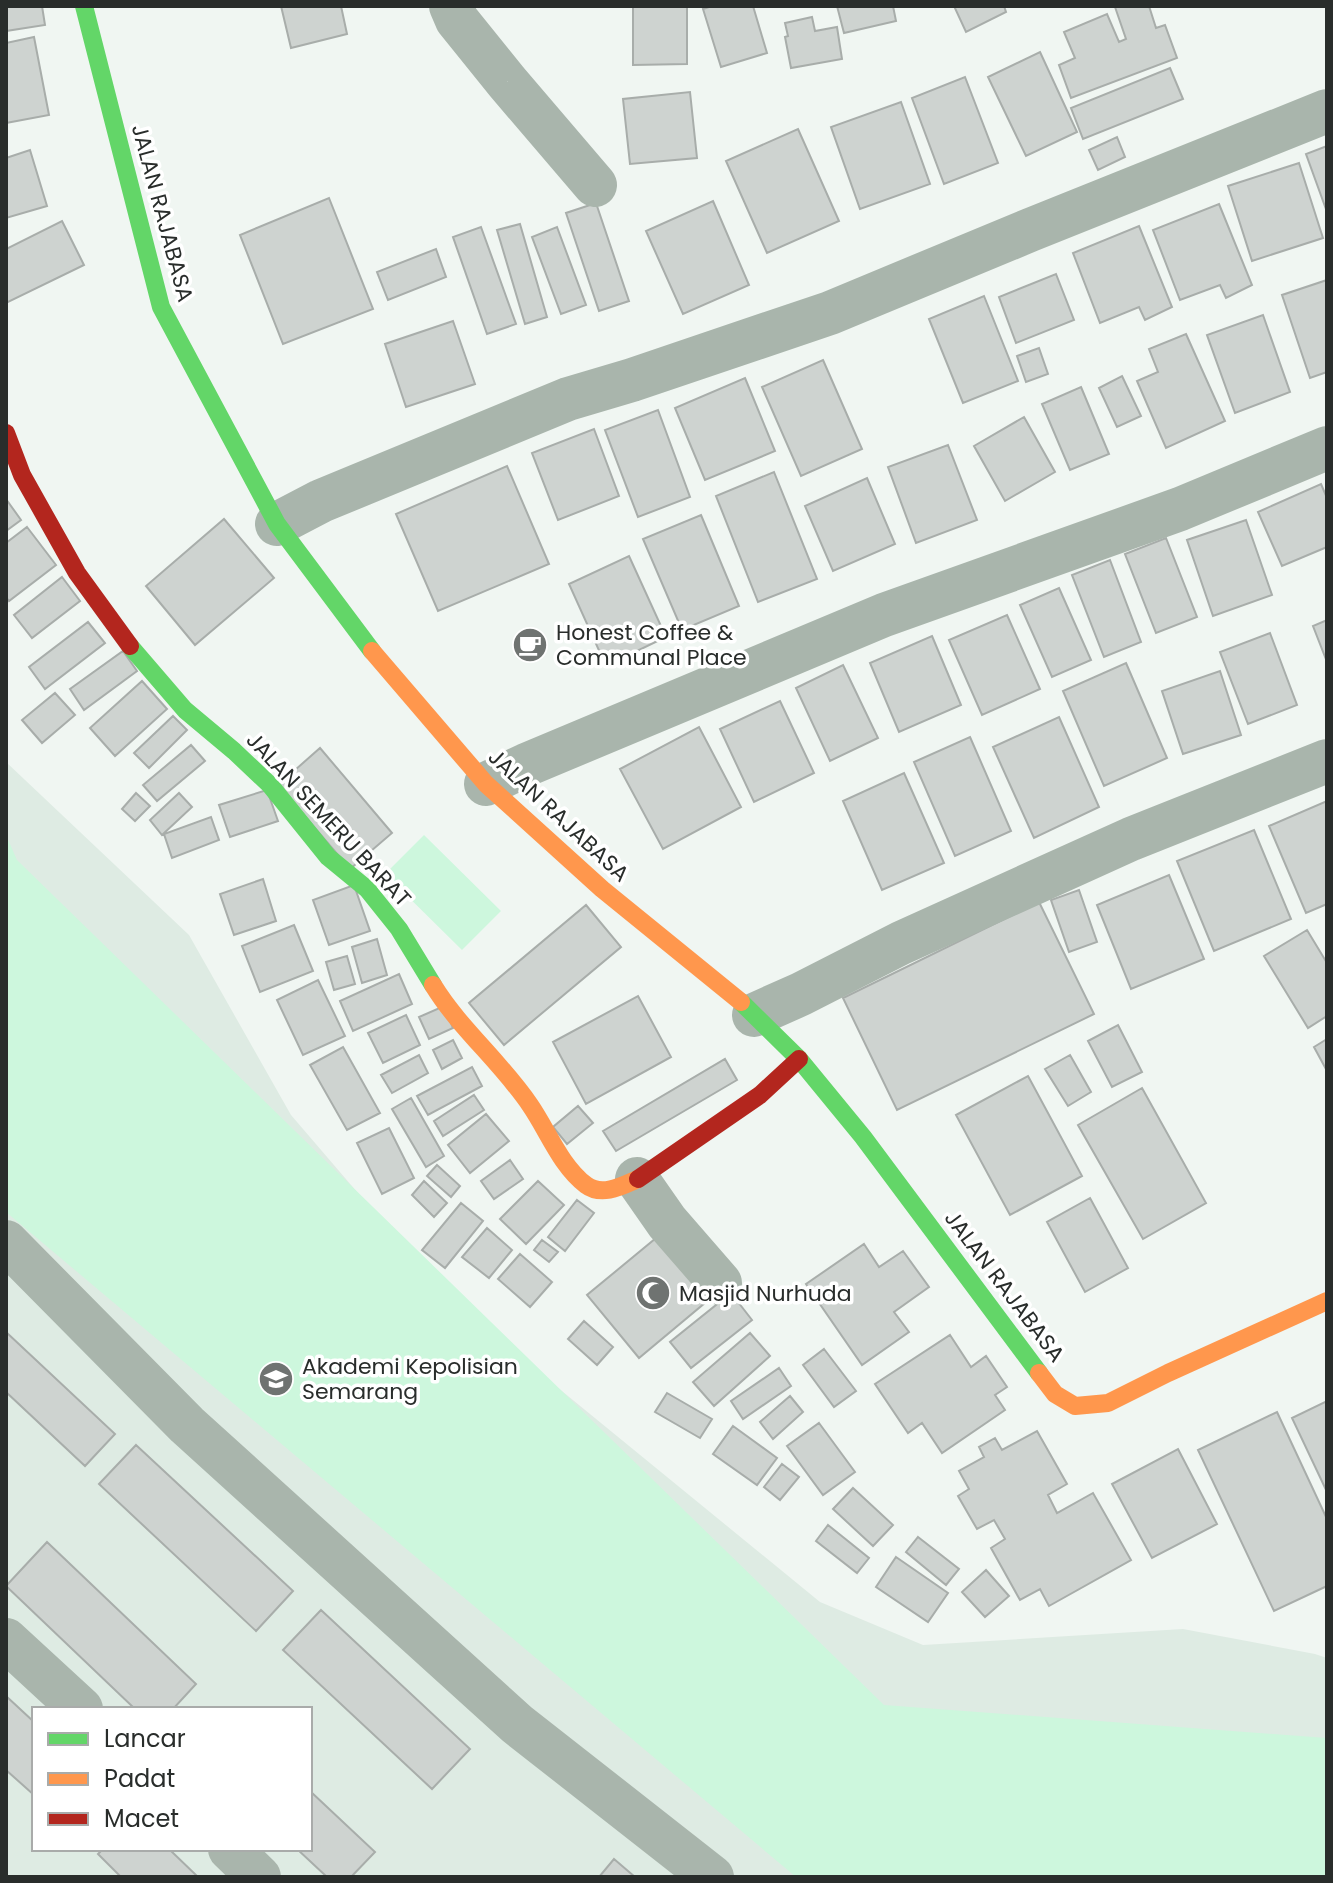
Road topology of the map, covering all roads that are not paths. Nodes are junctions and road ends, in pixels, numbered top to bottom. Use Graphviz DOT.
graph roads {
  1 [pos="84,6"];
  2 [pos="451,6"];
  3 [pos="1327,111"];
  4 [pos="595,185"];
  5 [pos="6,433"];
  6 [pos="1327,448"];
  7 [pos="277,524"];
  8 [pos="1327,761"];
  9 [pos="486,784"];
  10 [pos="754,1015"];
  11 [pos="799,1059"];
  12 [pos="637,1179"];
  13 [pos="6,1242"];
  14 [pos="720,1283"];
  15 [pos="1327,1301"];
  16 [pos="6,1640"];
  17 [pos="79,1707"];
  18 [pos="232,1851"];
  19 [pos="259,1877"];
  20 [pos="712,1877"];
  1 -- 7 [label="street, JALAN RAJABASA"];
  2 -- 4 [label="street"];
  3 -- 7 [label="street"];
  5 -- 12 [label="street, JALAN SEMERU BARAT"];
  6 -- 9 [label="street"];
  7 -- 9 [label="street, JALAN RAJABASA"];
  8 -- 10 [label="street"];
  9 -- 10 [label="street, JALAN RAJABASA"];
  10 -- 11 [label="street, JALAN RAJABASA"];
  11 -- 12 [label="street, JALAN SEMERU BARAT"];
  11 -- 15 [label="street, JALAN RAJABASA"];
  12 -- 14 [label="street"];
  13 -- 20 [label="street"];
  16 -- 17 [label="street"];
  18 -- 19 [label="street"];
}
